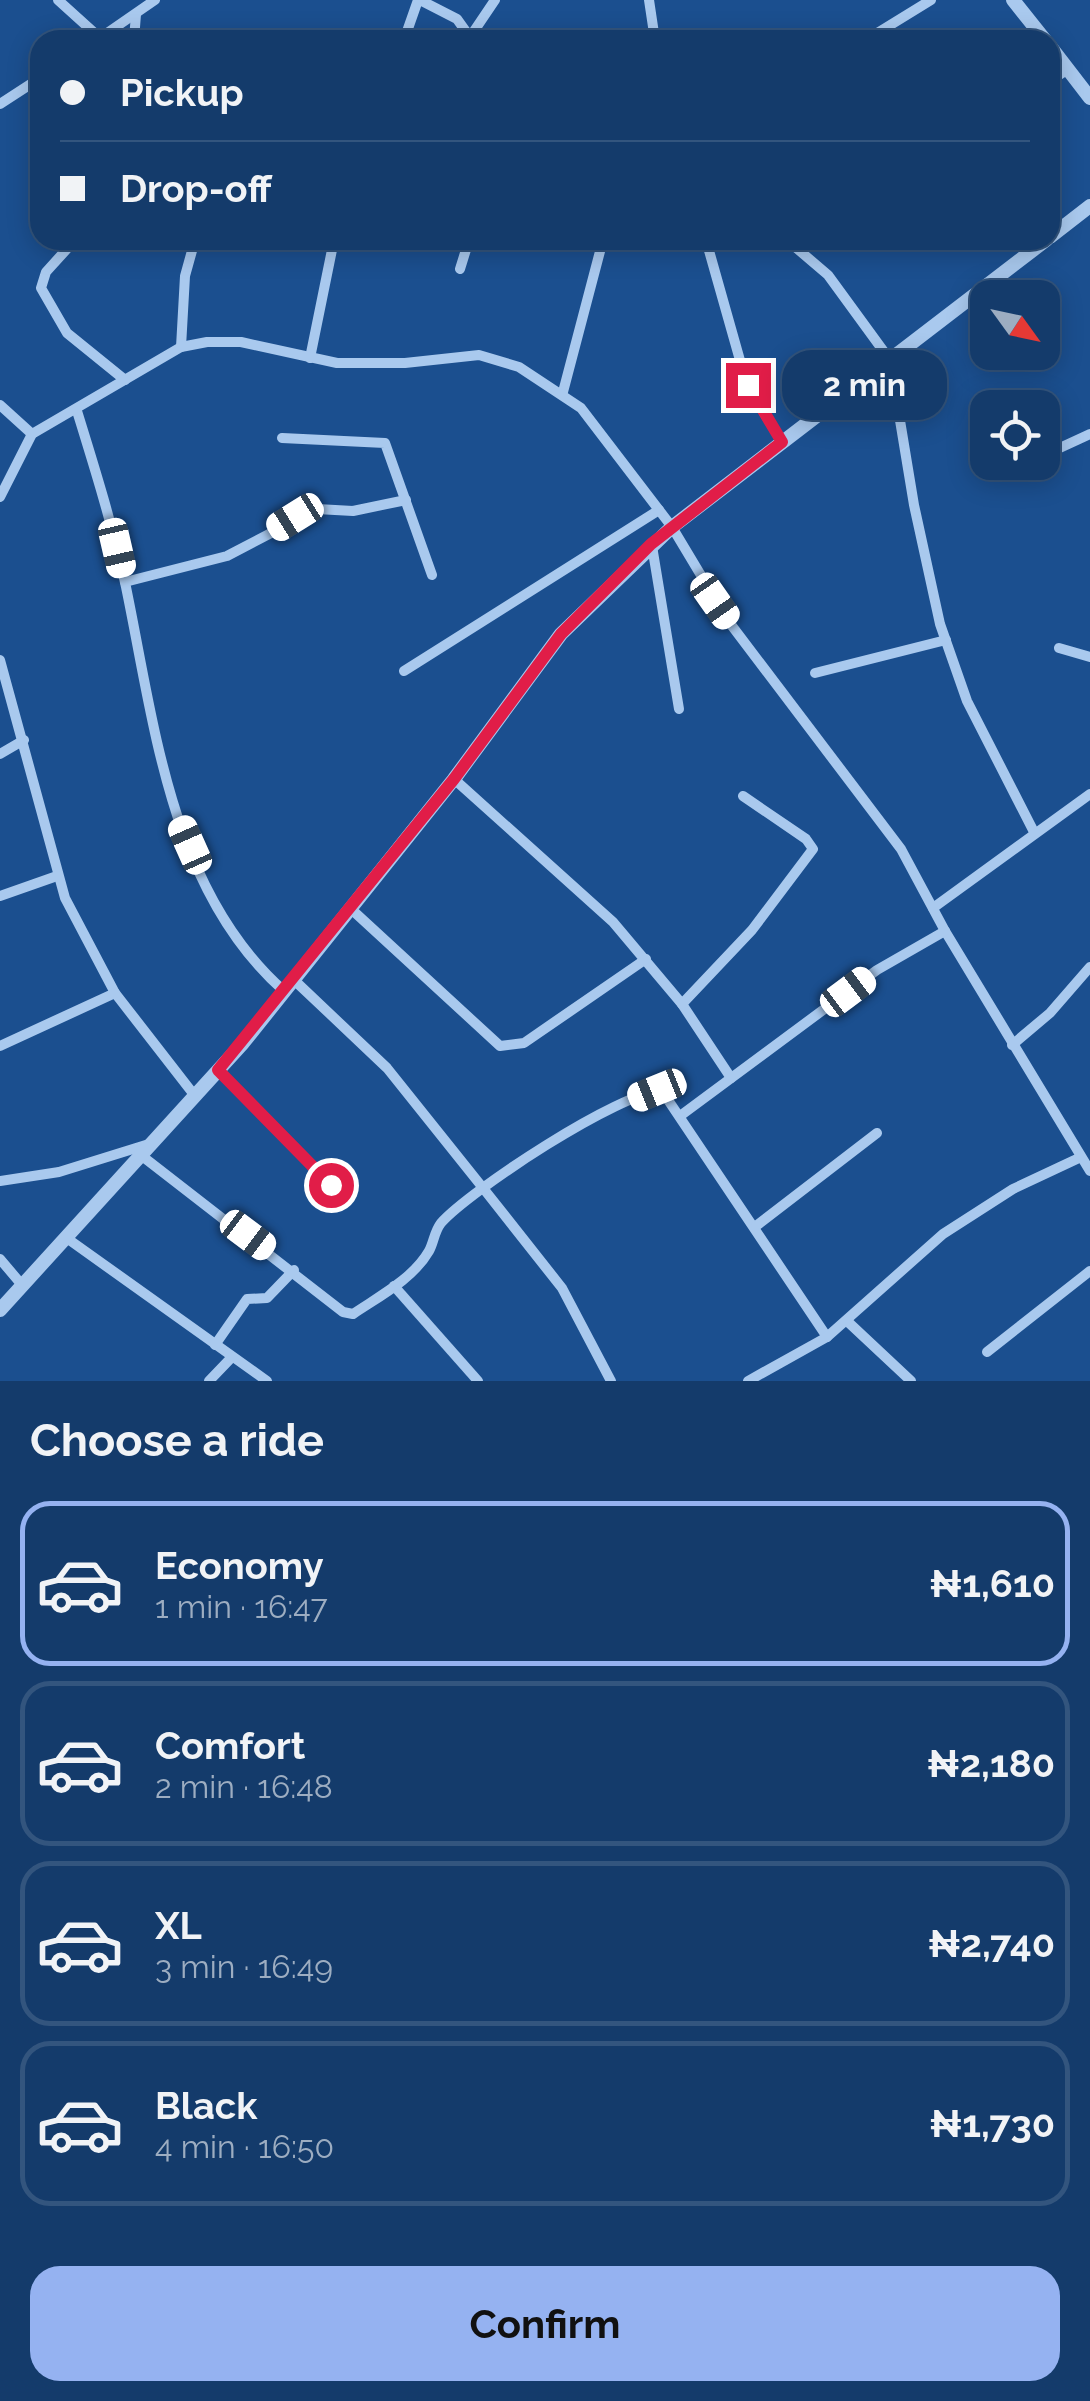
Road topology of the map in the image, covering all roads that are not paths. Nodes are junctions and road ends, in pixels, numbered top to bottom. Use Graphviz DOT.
graph roads {
  1 [pos="58,0"];
  2 [pos="155,0"];
  3 [pos="419,0"];
  4 [pos="495,0"];
  5 [pos="649,0"];
  6 [pos="931,0"];
  7 [pos="1013,0"];
  8 [pos="136,14"];
  9 [pos="89,30"];
  10 [pos="112,30"];
  11 [pos="135,30"];
  12 [pos="408,30"];
  13 [pos="465,30"];
  14 [pos="477,30"];
  15 [pos="654,30"];
  16 [pos="882,30"];
  17 [pos="1037,30"];
  18 [pos="1060,56"];
  19 [pos="1079,75"];
  20 [pos="30,84"];
  21 [pos="1090,98"];
  22 [pos="0,104"];
  23 [pos="1090,206"];
  24 [pos="1060,229"];
  25 [pos="66,250"];
  26 [pos="192,250"];
  27 [pos="332,250"];
  28 [pos="465,250"];
  29 [pos="601,250"];
  30 [pos="709,250"];
  31 [pos="798,250"];
  32 [pos="1032,250"];
  33 [pos="460,269"];
  34 [pos="182,347"];
  35 [pos="310,358"];
  36 [pos="890,360"];
  37 [pos="125,380"];
  38 [pos="563,392"];
  39 [pos="0,406"];
  40 [pos="78,410"];
  41 [pos="32,434"];
  42 [pos="1090,434"];
  43 [pos="282,438"];
  44 [pos="782,442"];
  45 [pos="1060,448"];
  46 [pos="0,497"];
  47 [pos="406,500"];
  48 [pos="658,510"];
  49 [pos="672,527"];
  50 [pos="651,544"];
  51 [pos="432,575"];
  52 [pos="125,582"];
  53 [pos="946,640"];
  54 [pos="1059,648"];
  55 [pos="1090,657"];
  56 [pos="0,660"];
  57 [pos="404,671"];
  58 [pos="815,672"];
  59 [pos="679,709"];
  60 [pos="24,740"];
  61 [pos="0,754"];
  62 [pos="454,779"];
  63 [pos="1090,794"];
  64 [pos="743,796"];
  65 [pos="1034,832"];
  66 [pos="58,876"];
  67 [pos="0,896"];
  68 [pos="350,908"];
  69 [pos="932,908"];
  70 [pos="945,931"];
  71 [pos="646,958"];
  72 [pos="1090,967"];
  73 [pos="288,985"];
  74 [pos="114,993"];
  75 [pos="682,1004"];
  76 [pos="1012,1045"];
  77 [pos="0,1046"];
  78 [pos="218,1070"];
  79 [pos="731,1078"];
  80 [pos="194,1096"];
  81 [pos="680,1116"];
  82 [pos="878,1133"];
  83 [pos="154,1143"];
  84 [pos="142,1156"];
  85 [pos="1079,1158"];
  86 [pos="1090,1171"];
  87 [pos="0,1180"];
  88 [pos="331,1185"];
  89 [pos="483,1188"];
  90 [pos="756,1226"];
  91 [pos="68,1240"];
  92 [pos="0,1259"];
  93 [pos="294,1270"];
  94 [pos="1090,1271"];
  95 [pos="22,1285"];
  96 [pos="394,1286"];
  97 [pos="0,1310"];
  98 [pos="847,1321"];
  99 [pos="827,1337"];
  100 [pos="216,1345"];
  101 [pos="987,1352"];
  102 [pos="232,1356"];
  103 [pos="208,1381"];
  104 [pos="267,1381"];
  105 [pos="478,1381"];
  106 [pos="611,1381"];
  107 [pos="748,1381"];
  108 [pos="911,1381"];
  1 -- 9 [label="street"];
  2 -- 8 [label="street"];
  3 -- 12 [label="street"];
  3 -- 13 [label="street"];
  4 -- 14 [label="street"];
  5 -- 15 [label="street"];
  6 -- 16 [label="street"];
  7 -- 17 [label="street"];
  8 -- 10 [label="street"];
  8 -- 11 [label="street"];
  18 -- 19 [label="street"];
  19 -- 21 [label="street"];
  20 -- 22 [label="street"];
  23 -- 24 [label="street"];
  25 -- 37 [label="street"];
  26 -- 34 [label="street"];
  27 -- 35 [label="street"];
  28 -- 33 [label="street"];
  29 -- 38 [label="street"];
  30 -- 44 [label="street"];
  31 -- 36 [label="street"];
  32 -- 36 [label="street"];
  34 -- 35 [label="street"];
  34 -- 37 [label="street"];
  35 -- 38 [label="street"];
  36 -- 44 [label="street"];
  36 -- 53 [label="street"];
  37 -- 40 [label="street"];
  38 -- 48 [label="street"];
  39 -- 41 [label="street"];
  40 -- 41 [label="street"];
  40 -- 52 [label="street"];
  41 -- 46 [label="street"];
  42 -- 45 [label="street"];
  43 -- 47 [label="street"];
  44 -- 49 [label="street"];
  47 -- 51 [label="street"];
  47 -- 52 [label="street"];
  48 -- 49 [label="street"];
  48 -- 57 [label="street"];
  49 -- 50 [label="street"];
  49 -- 69 [label="street"];
  50 -- 59 [label="street"];
  50 -- 62 [label="street"];
  52 -- 73 [label="street"];
  53 -- 58 [label="street"];
  53 -- 65 [label="street"];
  54 -- 55 [label="street"];
  56 -- 60 [label="street"];
  60 -- 61 [label="street"];
  60 -- 66 [label="street"];
  62 -- 68 [label="street"];
  62 -- 71 [label="street"];
  63 -- 65 [label="street"];
  64 -- 75 [label="street"];
  65 -- 69 [label="street"];
  66 -- 67 [label="street"];
  66 -- 74 [label="street"];
  68 -- 71 [label="street"];
  68 -- 73 [label="street"];
  69 -- 70 [label="street"];
  70 -- 76 [label="street"];
  70 -- 79 [label="street"];
  71 -- 75 [label="street"];
  72 -- 76 [label="street"];
  73 -- 78 [label="street"];
  73 -- 89 [label="street"];
  74 -- 77 [label="street"];
  74 -- 80 [label="street"];
  75 -- 79 [label="street"];
  76 -- 85 [label="street"];
  78 -- 80 [label="street"];
  78 -- 88 [label="street"];
  79 -- 81 [label="street"];
  80 -- 83 [label="street"];
  81 -- 89 [label="street"];
  81 -- 90 [label="street"];
  82 -- 90 [label="street"];
  83 -- 84 [label="street"];
  83 -- 87 [label="street"];
  84 -- 91 [label="street"];
  84 -- 93 [label="street"];
  85 -- 86 [label="street"];
  85 -- 98 [label="street"];
  89 -- 96 [label="street"];
  89 -- 106 [label="street"];
  90 -- 99 [label="street"];
  91 -- 95 [label="street"];
  91 -- 100 [label="street"];
  92 -- 95 [label="street"];
  93 -- 96 [label="street"];
  93 -- 100 [label="street"];
  94 -- 101 [label="street"];
  95 -- 97 [label="street"];
  96 -- 105 [label="street"];
  98 -- 99 [label="street"];
  98 -- 108 [label="street"];
  99 -- 107 [label="street"];
  100 -- 102 [label="street"];
  102 -- 103 [label="street"];
  102 -- 104 [label="street"];
}
